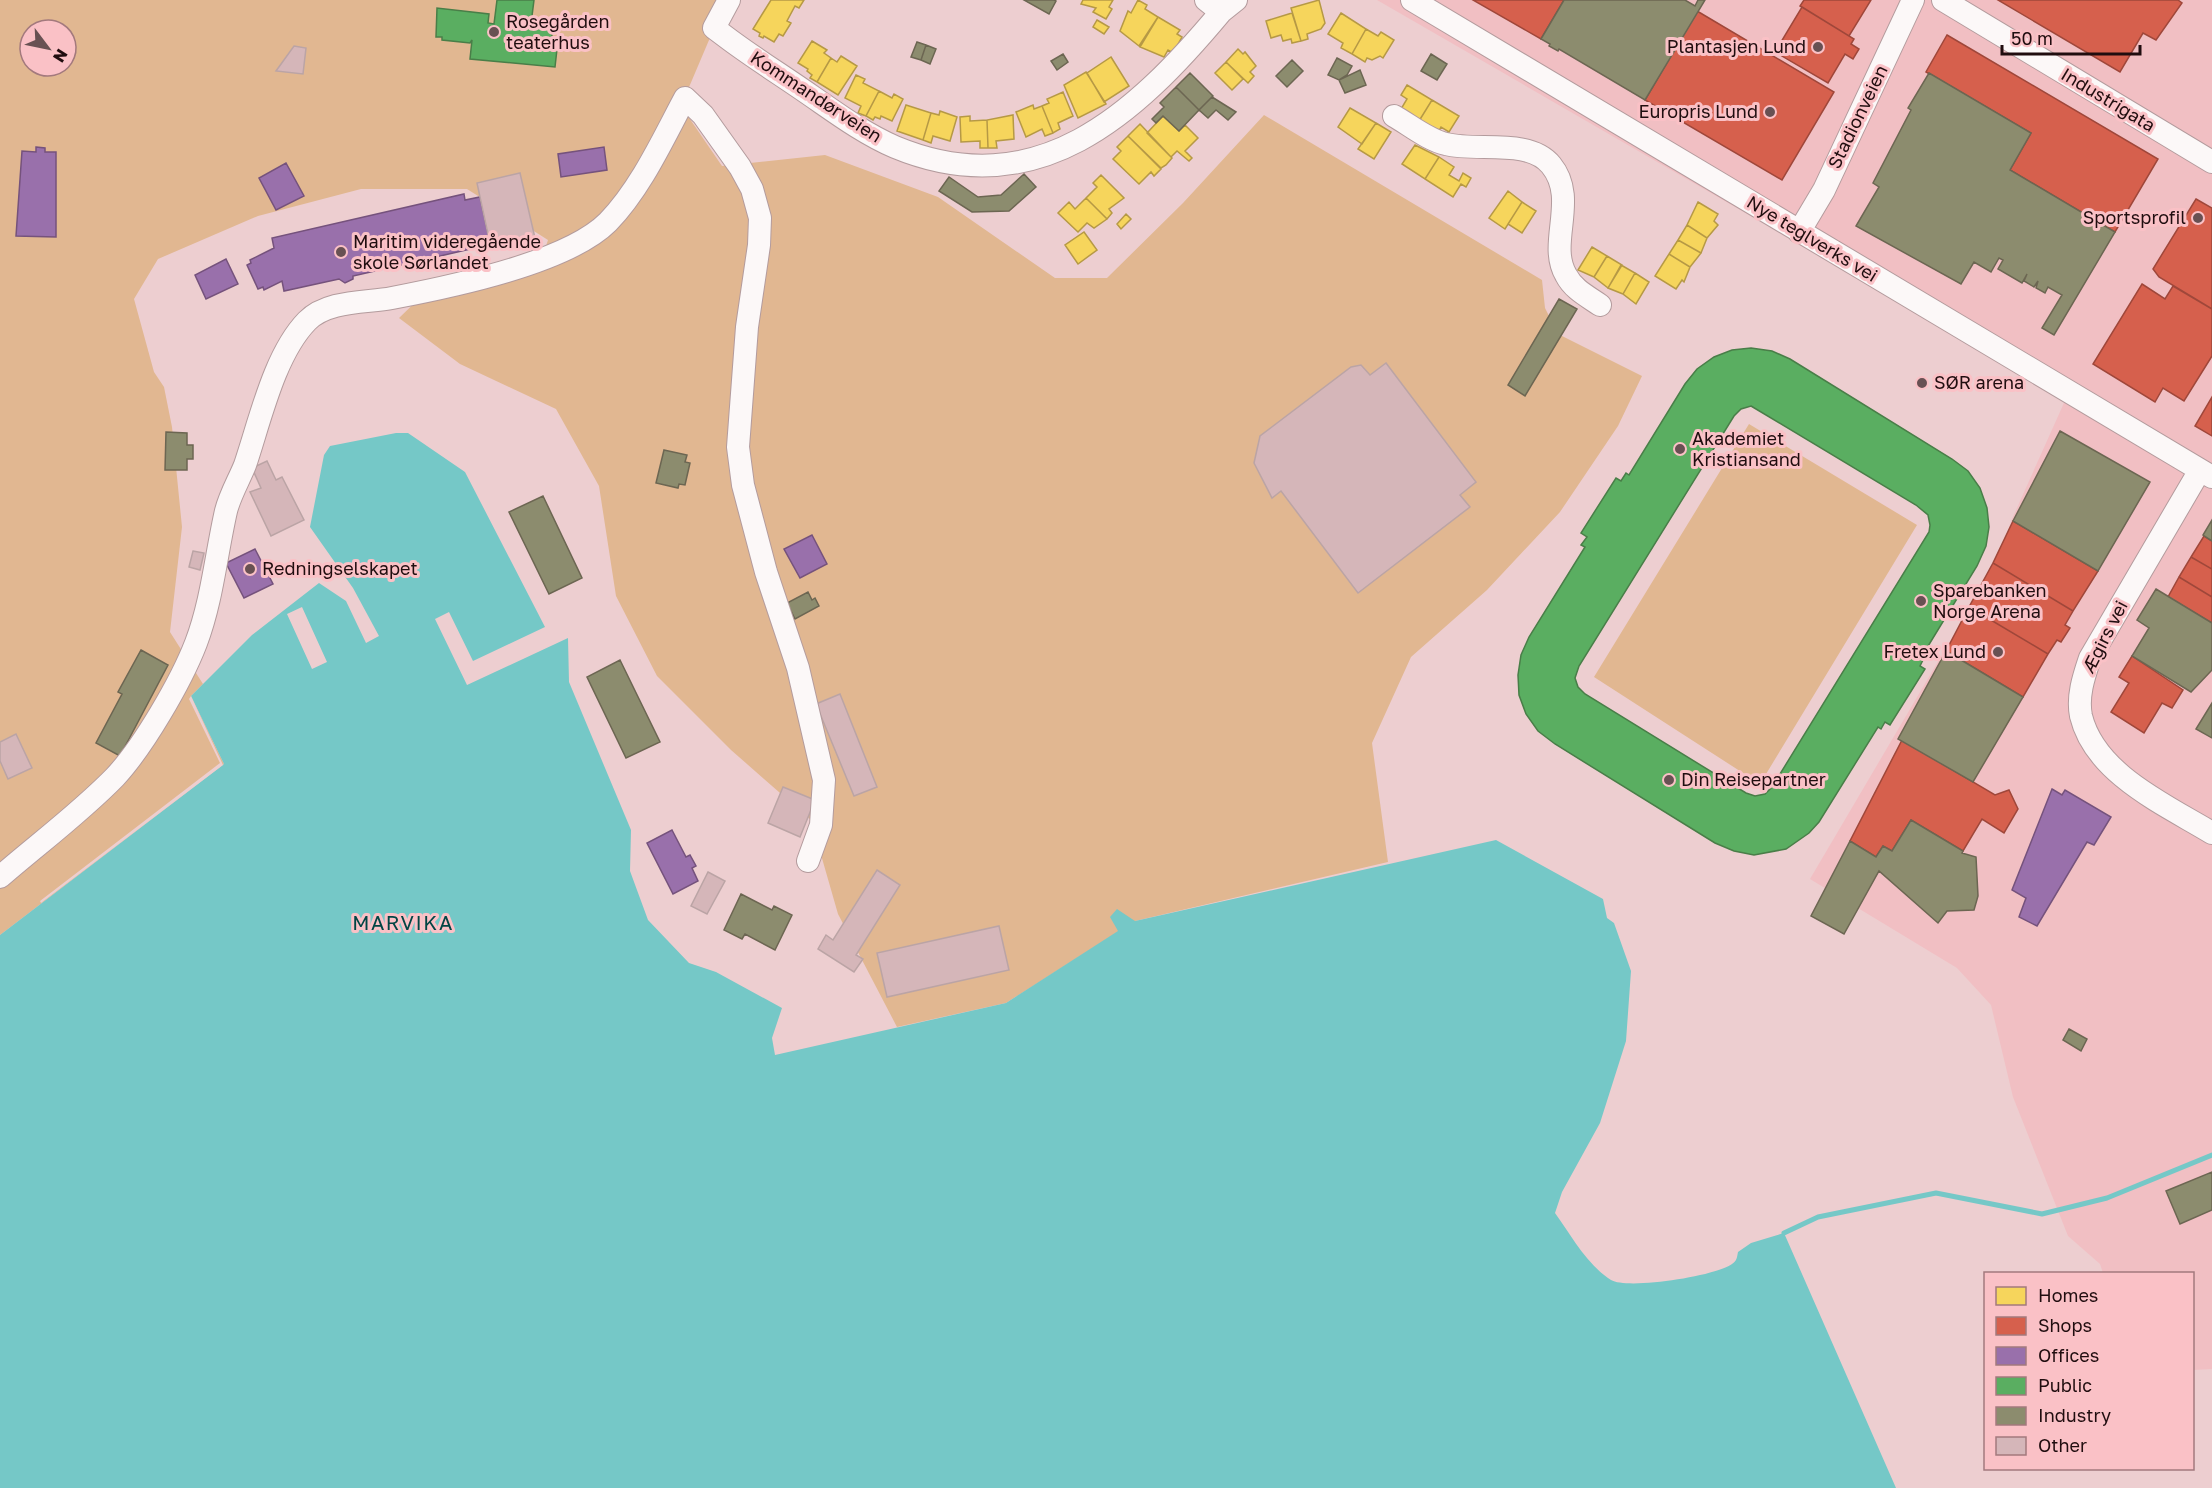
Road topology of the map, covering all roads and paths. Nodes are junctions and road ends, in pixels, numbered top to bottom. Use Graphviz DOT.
graph roads {
  1 [pos="729,0"];
  2 [pos="1412,0"];
  3 [pos="1913,0"];
  4 [pos="1943,0"];
  5 [pos="1221,4"];
  6 [pos="1394,116"];
  7 [pos="2212,162"];
  8 [pos="1799,232"];
  9 [pos="1600,305"];
  10 [pos="2206,473"];
  11 [pos="2212,834"];
  12 [pos="808,861"];
  13 [pos="0,877"];
  1 -- 5 [label="street, Kommandørveien"];
  2 -- 8 [label="street, Nye teglverks vei"];
  3 -- 8 [label="street, Stadionveien"];
  4 -- 7 [label="street, Industrigata"];
  6 -- 9 [label="street"];
  8 -- 10 [label="street, Nye teglverks vei"];
  10 -- 11 [label="street, Ægirs vei"];
  12 -- 13 [label="street"];
}
